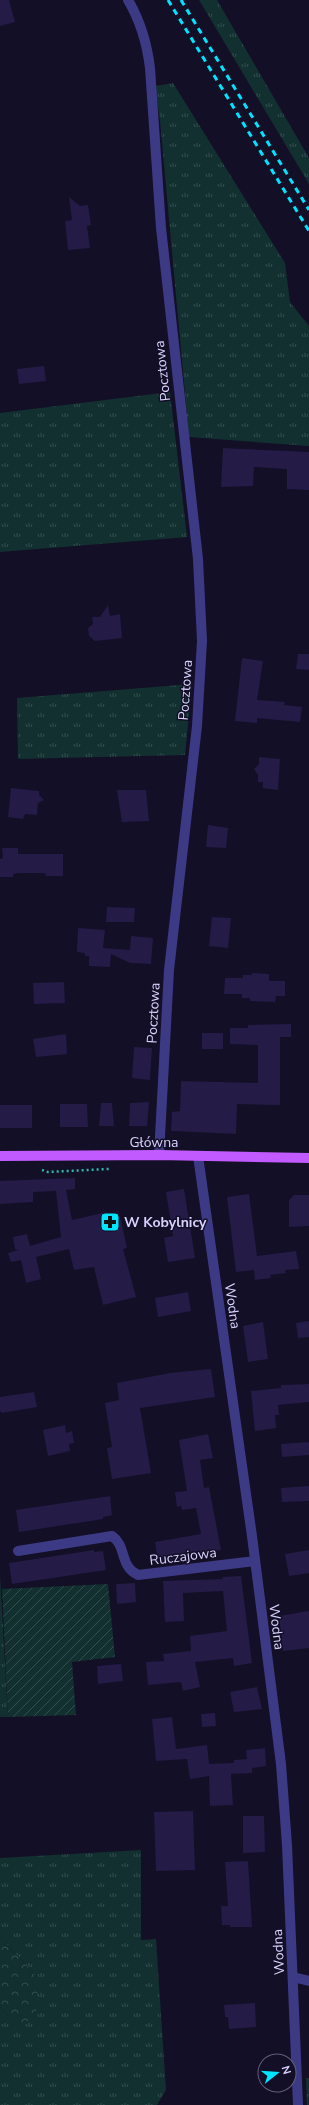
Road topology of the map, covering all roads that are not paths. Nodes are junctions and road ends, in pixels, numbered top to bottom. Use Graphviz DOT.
graph roads {
  1 [pos="128,0"];
  2 [pos="159,1155"];
  3 [pos="0,1156"];
  4 [pos="198,1156"];
  5 [pos="309,1158"];
  6 [pos="18,1551"];
  7 [pos="255,1561"];
  8 [pos="293,1977"];
  9 [pos="309,1981"];
  10 [pos="298,2105"];
  1 -- 2 [label="street, Pocztowa"];
  2 -- 3 [label="main road, Główna"];
  2 -- 4 [label="main road, Główna"];
  4 -- 5 [label="main road, Główna"];
  4 -- 7 [label="street, Wodna"];
  6 -- 7 [label="street, Ruczajowa"];
  7 -- 8 [label="street, Wodna"];
  8 -- 9 [label="street"];
  8 -- 10 [label="street, Wodna"];
}
